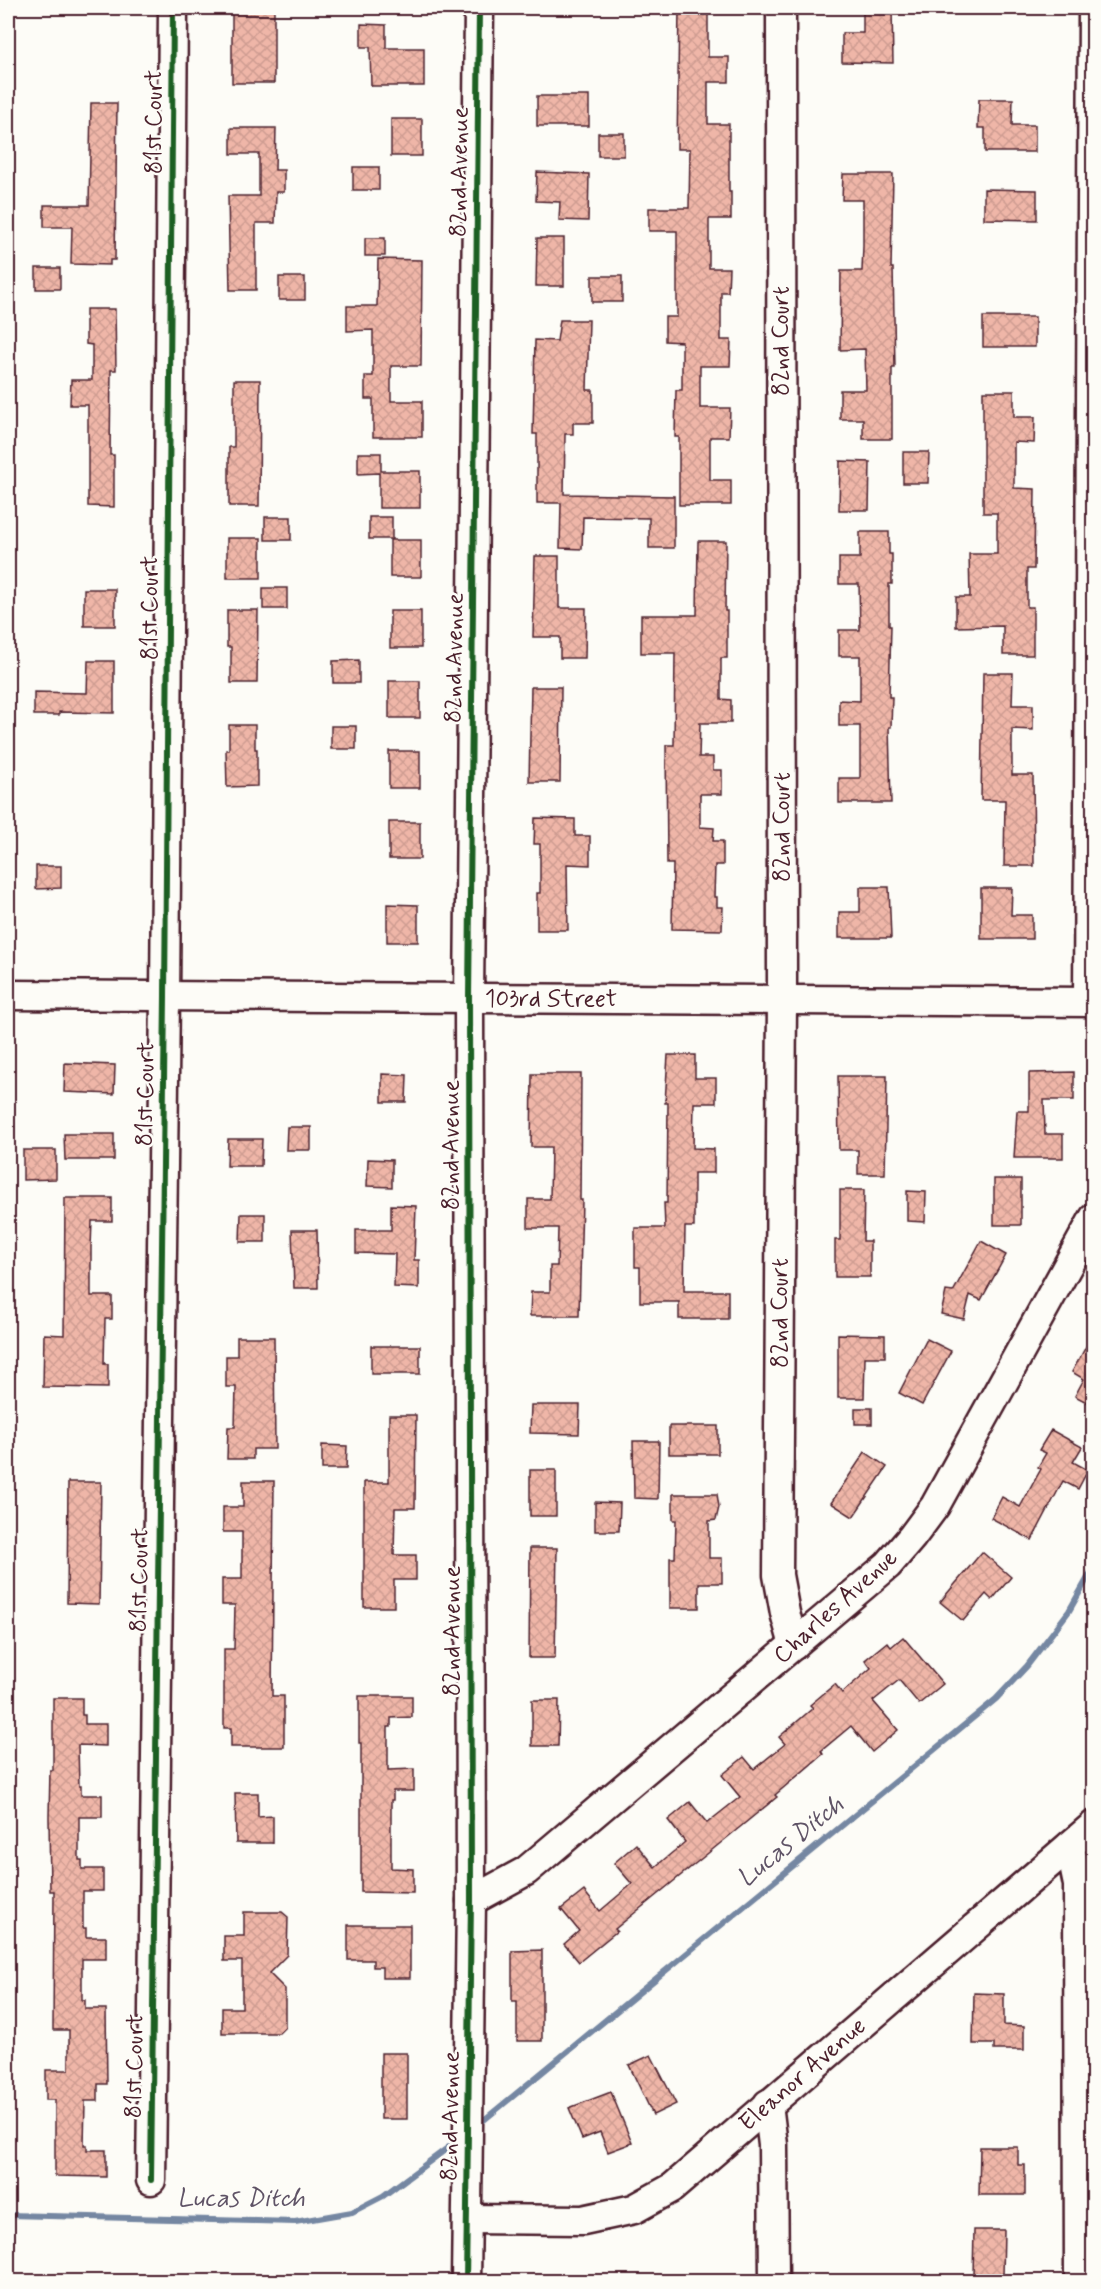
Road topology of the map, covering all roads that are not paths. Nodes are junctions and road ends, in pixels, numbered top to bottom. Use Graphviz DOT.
graph roads {
  1 [pos="173,8"];
  2 [pos="479,8"];
  3 [pos="781,8"];
  4 [pos="1093,8"];
  5 [pos="8,995"];
  6 [pos="165,996"];
  7 [pos="469,998"];
  8 [pos="782,1000"];
  9 [pos="1091,1002"];
  10 [pos="1094,1218"];
  11 [pos="794,1645"];
  12 [pos="1094,1825"];
  13 [pos="1070,1846"];
  14 [pos="471,1901"];
  15 [pos="768,2104"];
  16 [pos="152,2180"];
  17 [pos="467,2219"];
  18 [pos="466,2282"];
  19 [pos="774,2282"];
  20 [pos="1079,2282"];
  1 -- 6 [label="street, 81st Court"];
  2 -- 7 [label="street, 82nd Avenue"];
  3 -- 8 [label="street, 82nd Court"];
  4 -- 9 [label="street"];
  5 -- 6 [label="street, 103rd Street"];
  6 -- 7 [label="street, 103rd Street"];
  6 -- 16 [label="street, 81st Court"];
  7 -- 8 [label="street, 103rd Street"];
  7 -- 14 [label="street, 82nd Avenue"];
  8 -- 9 [label="street, 103rd Street"];
  8 -- 11 [label="street, 82nd Court"];
  10 -- 11 [label="street, Charles Avenue"];
  11 -- 14 [label="street, Charles Avenue"];
  12 -- 13 [label="street, Eleanor Avenue"];
  13 -- 15 [label="street, Eleanor Avenue"];
  13 -- 20 [label="street"];
  14 -- 17 [label="street, 82nd Avenue"];
  15 -- 17 [label="street, Eleanor Avenue"];
  15 -- 19 [label="street"];
  17 -- 18 [label="street, 82nd Avenue"];
}
